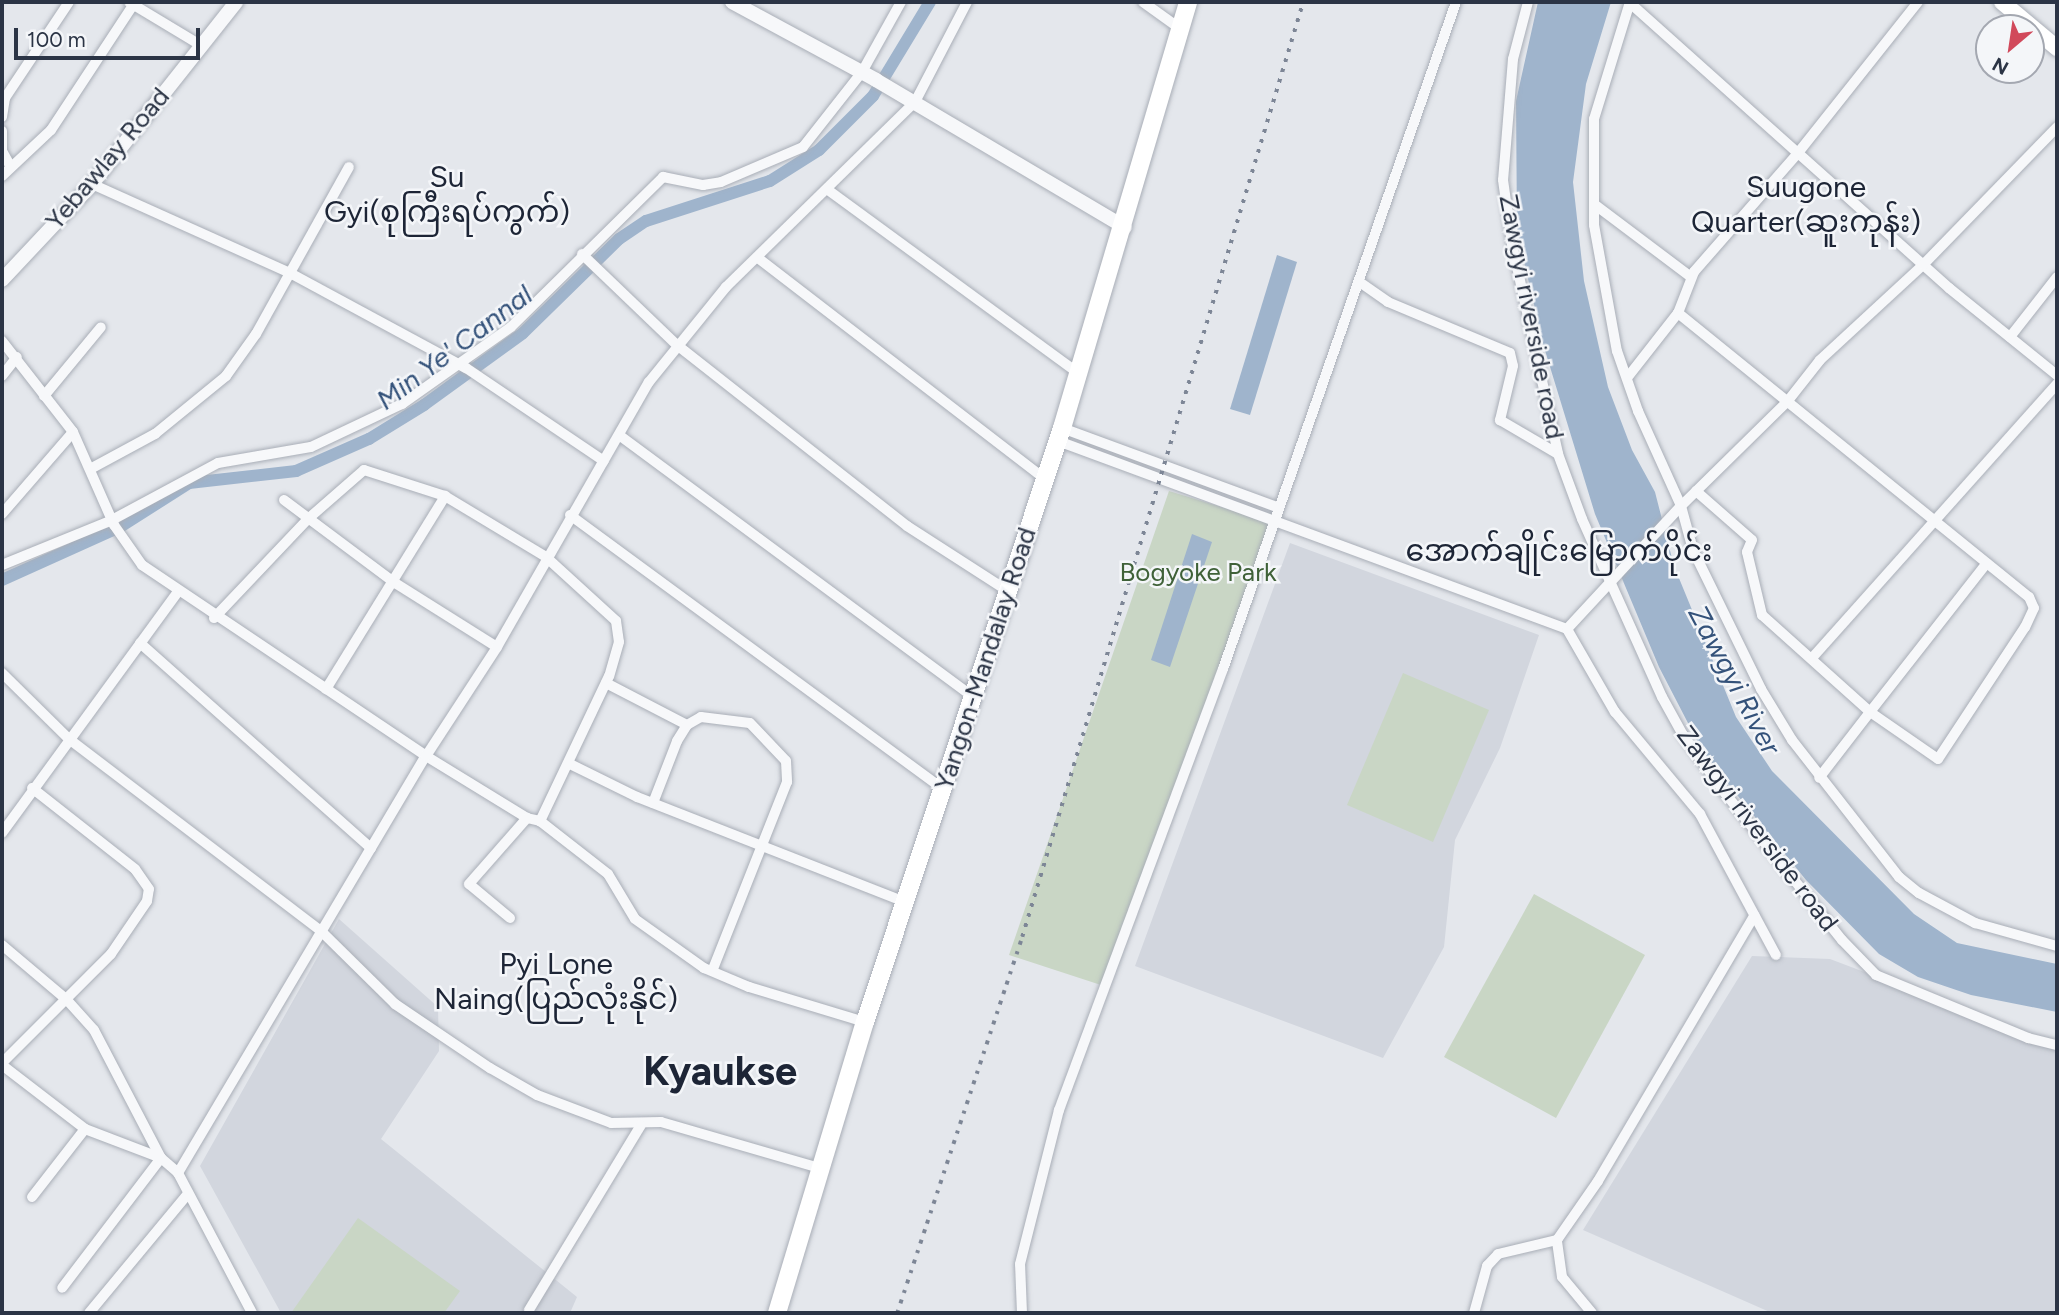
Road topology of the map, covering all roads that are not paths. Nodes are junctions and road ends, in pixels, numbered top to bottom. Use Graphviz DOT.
graph roads {
  1 [pos="69,2"];
  2 [pos="236,2"];
  3 [pos="732,2"];
  4 [pos="901,2"];
  5 [pos="967,2"];
  6 [pos="1143,2"];
  7 [pos="1188,2"];
  8 [pos="1456,2"];
  9 [pos="1528,2"];
  10 [pos="1630,2"];
  11 [pos="1918,2"];
  12 [pos="2002,2"];
  13 [pos="132,3"];
  14 [pos="1179,28"];
  15 [pos="202,46"];
  16 [pos="2057,48"];
  17 [pos="862,72"];
  18 [pos="909,99"];
  19 [pos="2,117"];
  20 [pos="2057,127"];
  21 [pos="2,131"];
  22 [pos="1798,153"];
  23 [pos="11,167"];
  24 [pos="349,167"];
  25 [pos="2,176"];
  26 [pos="92,184"];
  27 [pos="828,190"];
  28 [pos="1594,204"];
  29 [pos="1125,227"];
  30 [pos="582,254"];
  31 [pos="758,258"];
  32 [pos="1923,265"];
  33 [pos="4,272"];
  34 [pos="290,273"];
  35 [pos="1690,277"];
  36 [pos="2057,277"];
  37 [pos="1361,283"];
  38 [pos="1678,313"];
  39 [pos="101,327"];
  40 [pos="2010,337"];
  41 [pos="2,341"];
  42 [pos="677,345"];
  43 [pos="17,357"];
  44 [pos="462,366"];
  45 [pos="1078,373"];
  46 [pos="2057,375"];
  47 [pos="2,376"];
  48 [pos="1627,378"];
  49 [pos="2057,384"];
  50 [pos="44,396"];
  51 [pos="1787,402"];
  52 [pos="73,432"];
  53 [pos="619,435"];
  54 [pos="1060,435"];
  55 [pos="1558,454"];
  56 [pos="604,461"];
  57 [pos="92,468"];
  58 [pos="1045,479"];
  59 [pos="1696,491"];
  60 [pos="445,496"];
  61 [pos="284,500"];
  62 [pos="1681,506"];
  63 [pos="1279,508"];
  64 [pos="2,514"];
  65 [pos="570,515"];
  66 [pos="309,518"];
  67 [pos="1934,520"];
  68 [pos="113,523"];
  69 [pos="1274,523"];
  70 [pos="546,557"];
  71 [pos="1987,562"];
  72 [pos="2,565"];
  73 [pos="1611,580"];
  74 [pos="395,583"];
  75 [pos="1009,591"];
  76 [pos="177,593"];
  77 [pos="214,618"];
  78 [pos="1567,629"];
  79 [pos="140,643"];
  80 [pos="497,648"];
  81 [pos="1812,657"];
  82 [pos="2,673"];
  83 [pos="606,683"];
  84 [pos="326,689"];
  85 [pos="976,699"];
  86 [pos="1870,712"];
  87 [pos="687,725"];
  88 [pos="69,739"];
  89 [pos="426,756"];
  90 [pos="570,764"];
  91 [pos="1819,778"];
  92 [pos="32,788"];
  93 [pos="944,790"];
  94 [pos="653,803"];
  95 [pos="527,818"];
  96 [pos="540,821"];
  97 [pos="2,833"];
  98 [pos="760,846"];
  99 [pos="371,848"];
  100 [pos="907,903"];
  101 [pos="1754,916"];
  102 [pos="510,918"];
  103 [pos="321,931"];
  104 [pos="2,945"];
  105 [pos="2057,946"];
  106 [pos="1776,955"];
  107 [pos="712,971"];
  108 [pos="67,1000"];
  109 [pos="866,1022"];
  110 [pos="2057,1045"];
  111 [pos="2,1064"];
  112 [pos="641,1125"];
  113 [pos="85,1129"];
  114 [pos="161,1158"];
  115 [pos="819,1168"];
  116 [pos="178,1173"];
  117 [pos="187,1195"];
  118 [pos="32,1197"];
  119 [pos="1558,1240"];
  120 [pos="62,1288"];
  121 [pos="529,1310"];
  122 [pos="89,1313"];
  123 [pos="252,1313"];
  124 [pos="777,1313"];
  125 [pos="1022,1313"];
  126 [pos="1474,1313"];
  127 [pos="1592,1313"];
  1 -- 19 [label="street"];
  2 -- 15 [label="street, Yebawlay Road"];
  3 -- 17 [label="street"];
  4 -- 17 [label="street"];
  5 -- 18 [label="street"];
  6 -- 14 [label="street"];
  7 -- 14 [label="highway, Yangon-Mandalay Road"];
  8 -- 37 [label="street"];
  9 -- 55 [label="street, Zawgyi riverside road"];
  10 -- 22 [label="street"];
  10 -- 28 [label="street"];
  11 -- 22 [label="street"];
  12 -- 16 [label="main road"];
  13 -- 15 [label="street"];
  13 -- 23 [label="street"];
  14 -- 29 [label="highway, Yangon-Mandalay Road"];
  15 -- 26 [label="street, Yebawlay Road"];
  17 -- 18 [label="street"];
  17 -- 30 [label="street"];
  18 -- 27 [label="street"];
  18 -- 29 [label="street"];
  20 -- 32 [label="street"];
  21 -- 23 [label="street"];
  22 -- 32 [label="street"];
  22 -- 35 [label="street"];
  23 -- 25 [label="street"];
  24 -- 34 [label="street"];
  26 -- 33 [label="street, Yebawlay Road"];
  26 -- 34 [label="street"];
  27 -- 31 [label="street"];
  27 -- 45 [label="street"];
  28 -- 35 [label="street"];
  28 -- 48 [label="street"];
  29 -- 45 [label="highway, Yangon-Mandalay Road"];
  30 -- 42 [label="street"];
  30 -- 44 [label="street"];
  31 -- 42 [label="street"];
  31 -- 58 [label="street"];
  32 -- 40 [label="street"];
  32 -- 51 [label="street"];
  34 -- 44 [label="street"];
  34 -- 57 [label="street"];
  35 -- 38 [label="street"];
  36 -- 40 [label="street"];
  37 -- 55 [label="street"];
  37 -- 63 [label="street"];
  38 -- 48 [label="street"];
  38 -- 51 [label="street"];
  39 -- 50 [label="street"];
  40 -- 46 [label="street"];
  41 -- 43 [label="street"];
  42 -- 53 [label="street"];
  42 -- 75 [label="street"];
  43 -- 47 [label="street"];
  43 -- 50 [label="street"];
  44 -- 56 [label="street"];
  44 -- 68 [label="street"];
  45 -- 54 [label="highway, Yangon-Mandalay Road"];
  48 -- 62 [label="street"];
  49 -- 67 [label="street"];
  50 -- 52 [label="street"];
  51 -- 59 [label="street"];
  51 -- 67 [label="street"];
  52 -- 57 [label="street"];
  52 -- 64 [label="street"];
  53 -- 56 [label="street"];
  53 -- 85 [label="street"];
  54 -- 58 [label="highway, Yangon-Mandalay Road"];
  54 -- 63 [label="street"];
  54 -- 69 [label="street"];
  55 -- 73 [label="street, Zawgyi riverside road"];
  56 -- 65 [label="street"];
  57 -- 68 [label="street"];
  58 -- 75 [label="highway, Yangon-Mandalay Road"];
  59 -- 62 [label="street"];
  59 -- 81 [label="street"];
  60 -- 66 [label="street"];
  60 -- 70 [label="street"];
  60 -- 74 [label="street"];
  61 -- 66 [label="street"];
  62 -- 73 [label="street"];
  62 -- 91 [label="street"];
  63 -- 69 [label="street"];
  65 -- 70 [label="street"];
  65 -- 93 [label="street"];
  66 -- 74 [label="street"];
  66 -- 77 [label="street"];
  67 -- 71 [label="street"];
  67 -- 81 [label="street"];
  68 -- 72 [label="street"];
  68 -- 76 [label="street"];
  69 -- 78 [label="street"];
  69 -- 125 [label="street"];
  70 -- 80 [label="street"];
  70 -- 83 [label="street"];
  71 -- 86 [label="street"];
  71 -- 86 [label="street"];
  73 -- 78 [label="street"];
  73 -- 110 [label="street, Zawgyi riverside road"];
  74 -- 80 [label="street"];
  74 -- 84 [label="street"];
  75 -- 85 [label="highway, Yangon-Mandalay Road"];
  76 -- 77 [label="street"];
  76 -- 79 [label="street"];
  77 -- 84 [label="street"];
  78 -- 101 [label="street"];
  79 -- 88 [label="street"];
  79 -- 99 [label="street"];
  80 -- 89 [label="street"];
  81 -- 86 [label="street"];
  82 -- 88 [label="street"];
  83 -- 87 [label="street"];
  83 -- 90 [label="street"];
  84 -- 89 [label="street"];
  85 -- 93 [label="highway, Yangon-Mandalay Road"];
  86 -- 91 [label="street"];
  87 -- 94 [label="street"];
  87 -- 98 [label="street"];
  88 -- 92 [label="street"];
  88 -- 103 [label="street"];
  89 -- 95 [label="street"];
  89 -- 99 [label="street"];
  90 -- 94 [label="street"];
  90 -- 96 [label="street"];
  91 -- 105 [label="street"];
  92 -- 97 [label="street"];
  92 -- 108 [label="street"];
  93 -- 100 [label="highway, Yangon-Mandalay Road"];
  94 -- 98 [label="street"];
  95 -- 96 [label="street"];
  95 -- 102 [label="street"];
  96 -- 107 [label="street"];
  98 -- 100 [label="street"];
  98 -- 107 [label="street"];
  99 -- 103 [label="street"];
  100 -- 109 [label="highway, Yangon-Mandalay Road"];
  101 -- 106 [label="street"];
  101 -- 119 [label="street"];
  103 -- 112 [label="street"];
  103 -- 116 [label="street"];
  104 -- 108 [label="street"];
  107 -- 109 [label="street"];
  108 -- 111 [label="street"];
  108 -- 114 [label="street"];
  109 -- 115 [label="highway, Yangon-Mandalay Road"];
  111 -- 113 [label="street"];
  112 -- 115 [label="street"];
  112 -- 121 [label="street"];
  113 -- 114 [label="street"];
  113 -- 118 [label="street"];
  114 -- 116 [label="street"];
  114 -- 120 [label="street"];
  115 -- 124 [label="highway, Yangon-Mandalay Road"];
  116 -- 117 [label="street"];
  117 -- 122 [label="street"];
  117 -- 123 [label="street"];
  119 -- 126 [label="street"];
  119 -- 127 [label="street"];
}
